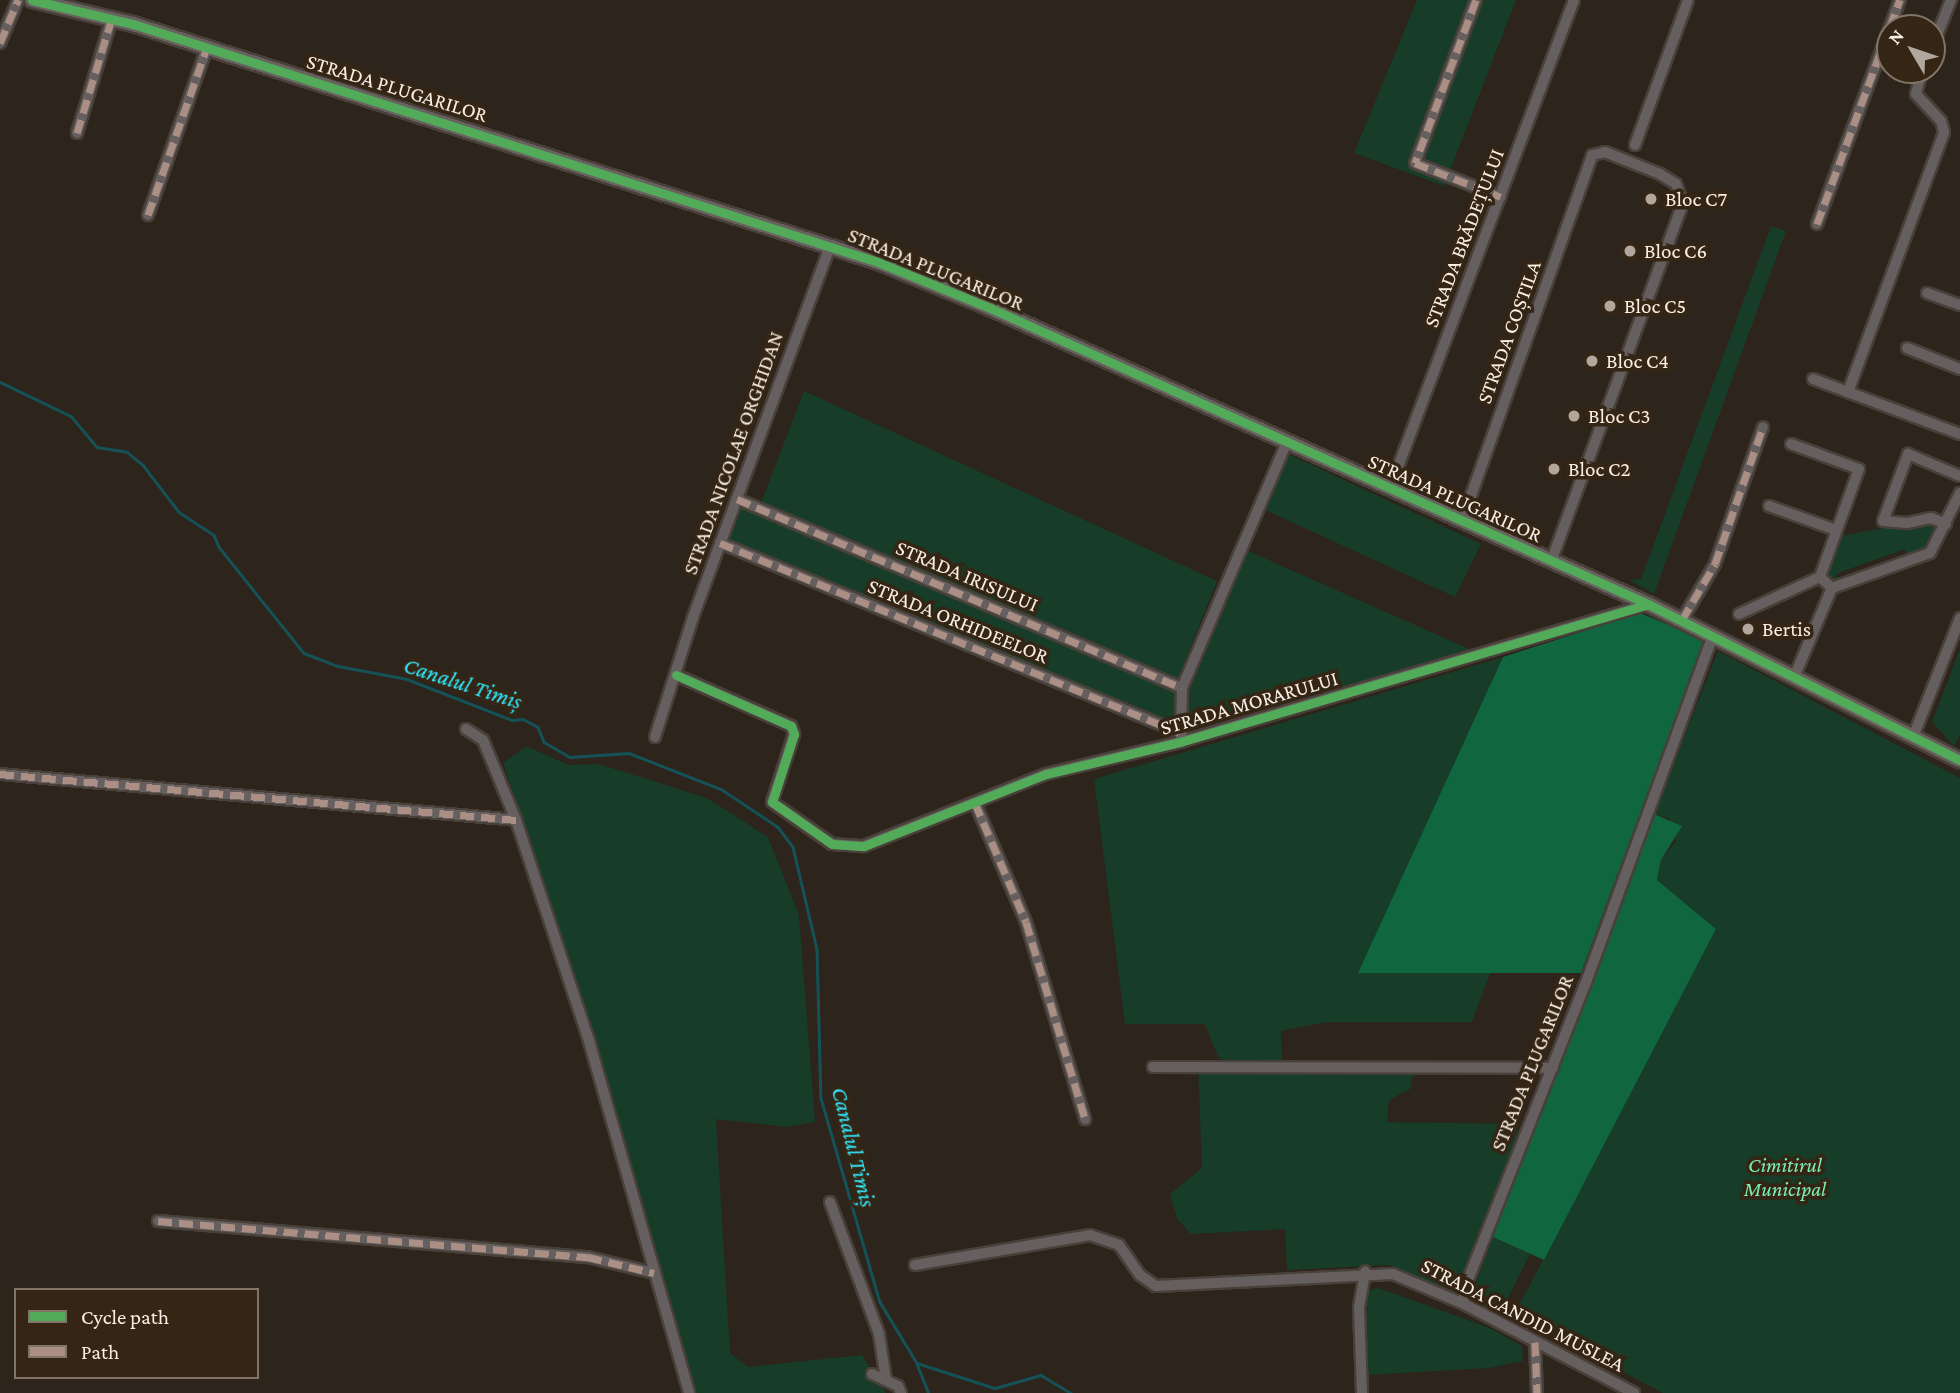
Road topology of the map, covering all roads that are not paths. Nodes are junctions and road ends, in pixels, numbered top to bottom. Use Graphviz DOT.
graph roads {
  1 [pos="18,0"];
  2 [pos="32,0"];
  3 [pos="1476,0"];
  4 [pos="1574,0"];
  5 [pos="1688,0"];
  6 [pos="1900,0"];
  7 [pos="112,18"];
  8 [pos="0,43"];
  9 [pos="207,47"];
  10 [pos="1918,84"];
  11 [pos="77,132"];
  12 [pos="1635,145"];
  13 [pos="1501,197"];
  14 [pos="148,215"];
  15 [pos="1816,224"];
  16 [pos="830,246"];
  17 [pos="1927,293"];
  18 [pos="1960,305"];
  19 [pos="1907,348"];
  20 [pos="1960,369"];
  21 [pos="1813,379"];
  22 [pos="1848,392"];
  23 [pos="1763,427"];
  24 [pos="1960,434"];
  25 [pos="1287,442"];
  26 [pos="1791,444"];
  27 [pos="1960,476"];
  28 [pos="1390,488"];
  29 [pos="1960,493"];
  30 [pos="737,499"];
  31 [pos="1769,506"];
  32 [pos="1462,522"];
  33 [pos="1946,524"];
  34 [pos="1836,530"];
  35 [pos="720,543"];
  36 [pos="1552,560"];
  37 [pos="1820,577"];
  38 [pos="1832,588"];
  39 [pos="1647,604"];
  40 [pos="1739,614"];
  41 [pos="1960,618"];
  42 [pos="1682,620"];
  43 [pos="1713,635"];
  44 [pos="676,675"];
  45 [pos="1794,676"];
  46 [pos="1182,688"];
  47 [pos="466,729"];
  48 [pos="655,737"];
  49 [pos="1181,737"];
  50 [pos="1913,737"];
  51 [pos="1960,760"];
  52 [pos="0,774"];
  53 [pos="975,803"];
  54 [pos="516,820"];
  55 [pos="1153,1067"];
  56 [pos="1553,1068"];
  57 [pos="1085,1119"];
  58 [pos="830,1202"];
  59 [pos="158,1221"];
  60 [pos="915,1265"];
  61 [pos="1366,1272"];
  62 [pos="654,1273"];
  63 [pos="1464,1304"];
  64 [pos="1535,1342"];
  65 [pos="872,1374"];
  66 [pos="886,1380"];
  67 [pos="689,1393"];
  68 [pos="901,1393"];
  69 [pos="1362,1393"];
  70 [pos="1537,1393"];
  71 [pos="1634,1393"];
  1 -- 8 [label="street"];
  2 -- 7 [label="street, STRADA PLUGARILOR"];
  3 -- 13 [label="street"];
  4 -- 13 [label="street, STRADA BRĂDEȚULUI"];
  5 -- 12 [label="street"];
  6 -- 15 [label="street"];
  7 -- 9 [label="street, STRADA PLUGARILOR"];
  7 -- 11 [label="street"];
  9 -- 14 [label="street"];
  9 -- 16 [label="street, STRADA PLUGARILOR"];
  10 -- 22 [label="street"];
  13 -- 28 [label="street, STRADA BRĂDEȚULUI"];
  16 -- 25 [label="street, STRADA PLUGARILOR"];
  16 -- 30 [label="street, STRADA NICOLAE ORGHIDAN"];
  17 -- 18 [label="street"];
  19 -- 20 [label="street"];
  21 -- 22 [label="street"];
  22 -- 24 [label="street"];
  23 -- 42 [label="street"];
  25 -- 28 [label="street, STRADA PLUGARILOR"];
  25 -- 46 [label="street"];
  26 -- 34 [label="street"];
  27 -- 33 [label="street"];
  28 -- 32 [label="street, STRADA PLUGARILOR"];
  29 -- 33 [label="street"];
  30 -- 35 [label="street, STRADA NICOLAE ORGHIDAN"];
  30 -- 46 [label="street, STRADA IRISULUI"];
  31 -- 34 [label="street"];
  32 -- 36 [label="street, STRADA PLUGARILOR"];
  32 -- 36 [label="street, STRADA COȘTILA"];
  33 -- 38 [label="street"];
  34 -- 37 [label="street"];
  35 -- 44 [label="street, STRADA NICOLAE ORGHIDAN"];
  35 -- 49 [label="street, STRADA ORHIDEELOR"];
  36 -- 39 [label="street, STRADA PLUGARILOR"];
  37 -- 38 [label="street"];
  37 -- 40 [label="street"];
  38 -- 45 [label="street"];
  39 -- 42 [label="street, STRADA PLUGARILOR"];
  39 -- 49 [label="street, STRADA MORARULUI"];
  41 -- 50 [label="street"];
  42 -- 43 [label="street, STRADA PLUGARILOR"];
  43 -- 45 [label="street"];
  43 -- 56 [label="street, STRADA PLUGARILOR"];
  44 -- 48 [label="street, STRADA NICOLAE ORGHIDAN"];
  44 -- 53 [label="street, STRADA MORARULUI"];
  45 -- 50 [label="street"];
  46 -- 49 [label="street"];
  47 -- 54 [label="street"];
  49 -- 53 [label="street, STRADA MORARULUI"];
  50 -- 51 [label="street"];
  52 -- 54 [label="street"];
  53 -- 57 [label="street"];
  54 -- 62 [label="street"];
  55 -- 56 [label="street"];
  56 -- 63 [label="street, STRADA PLUGARILOR"];
  58 -- 66 [label="street"];
  59 -- 62 [label="street"];
  60 -- 61 [label="street, STRADA CANDID MUSLEA"];
  61 -- 63 [label="street, STRADA CANDID MUSLEA"];
  61 -- 69 [label="street"];
  62 -- 67 [label="street"];
  63 -- 64 [label="street, STRADA CANDID MUSLEA"];
  64 -- 70 [label="street"];
  64 -- 71 [label="street, STRADA CANDID MUSLEA"];
  65 -- 66 [label="street"];
  66 -- 68 [label="street"];
}
